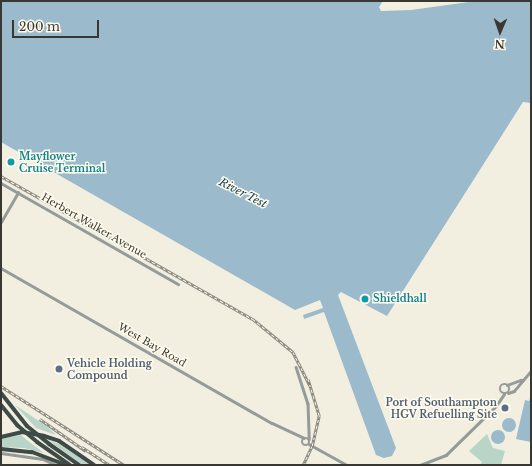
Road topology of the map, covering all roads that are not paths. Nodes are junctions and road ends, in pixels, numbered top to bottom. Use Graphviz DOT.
graph roads {
  1 [pos="1,183"];
  2 [pos="18,192"];
  3 [pos="1,222"];
  4 [pos="1,268"];
  5 [pos="178,284"];
  6 [pos="296,367"];
  7 [pos="531,371"];
  8 [pos="521,380"];
  9 [pos="507,385"];
  10 [pos="508,393"];
  11 [pos="504,394"];
  12 [pos="2,395"];
  13 [pos="1,405"];
  14 [pos="309,430"];
  15 [pos="294,435"];
  16 [pos="1,437"];
  17 [pos="304,438"];
  18 [pos="309,439"];
  19 [pos="302,442"];
  20 [pos="309,444"];
  21 [pos="1,449"];
  22 [pos="1,453"];
  23 [pos="56,465"];
  24 [pos="66,465"];
  25 [pos="70,465"];
  26 [pos="79,465"];
  27 [pos="94,465"];
  28 [pos="347,465"];
  29 [pos="420,465"];
  1 -- 2 [label="street, Herbert Walker Avenue"];
  2 -- 3 [label="street"];
  2 -- 5 [label="street, Herbert Walker Avenue"];
  4 -- 15 [label="street, West Bay Road"];
  6 -- 14 [label="street"];
  7 -- 8 [label="street"];
  8 -- 9 [label="street"];
  8 -- 10 [label="street"];
  9 -- 10 [label="street"];
  9 -- 11 [label="street"];
  10 -- 11 [label="street"];
  11 -- 29 [label="street"];
  12 -- 26 [label="highway, bridge"];
  13 -- 25 [label="highway, bridge"];
  14 -- 17 [label="street"];
  14 -- 18 [label="street"];
  15 -- 17 [label="street, West Bay Road"];
  15 -- 19 [label="street, West Bay Road"];
  16 -- 27 [label="highway"];
  17 -- 18 [label="street, West Bay Road"];
  17 -- 19 [label="street"];
  18 -- 20 [label="street"];
  19 -- 20 [label="street"];
  20 -- 28 [label="street"];
  21 -- 24 [label="highway"];
  22 -- 23 [label="street"];
}
